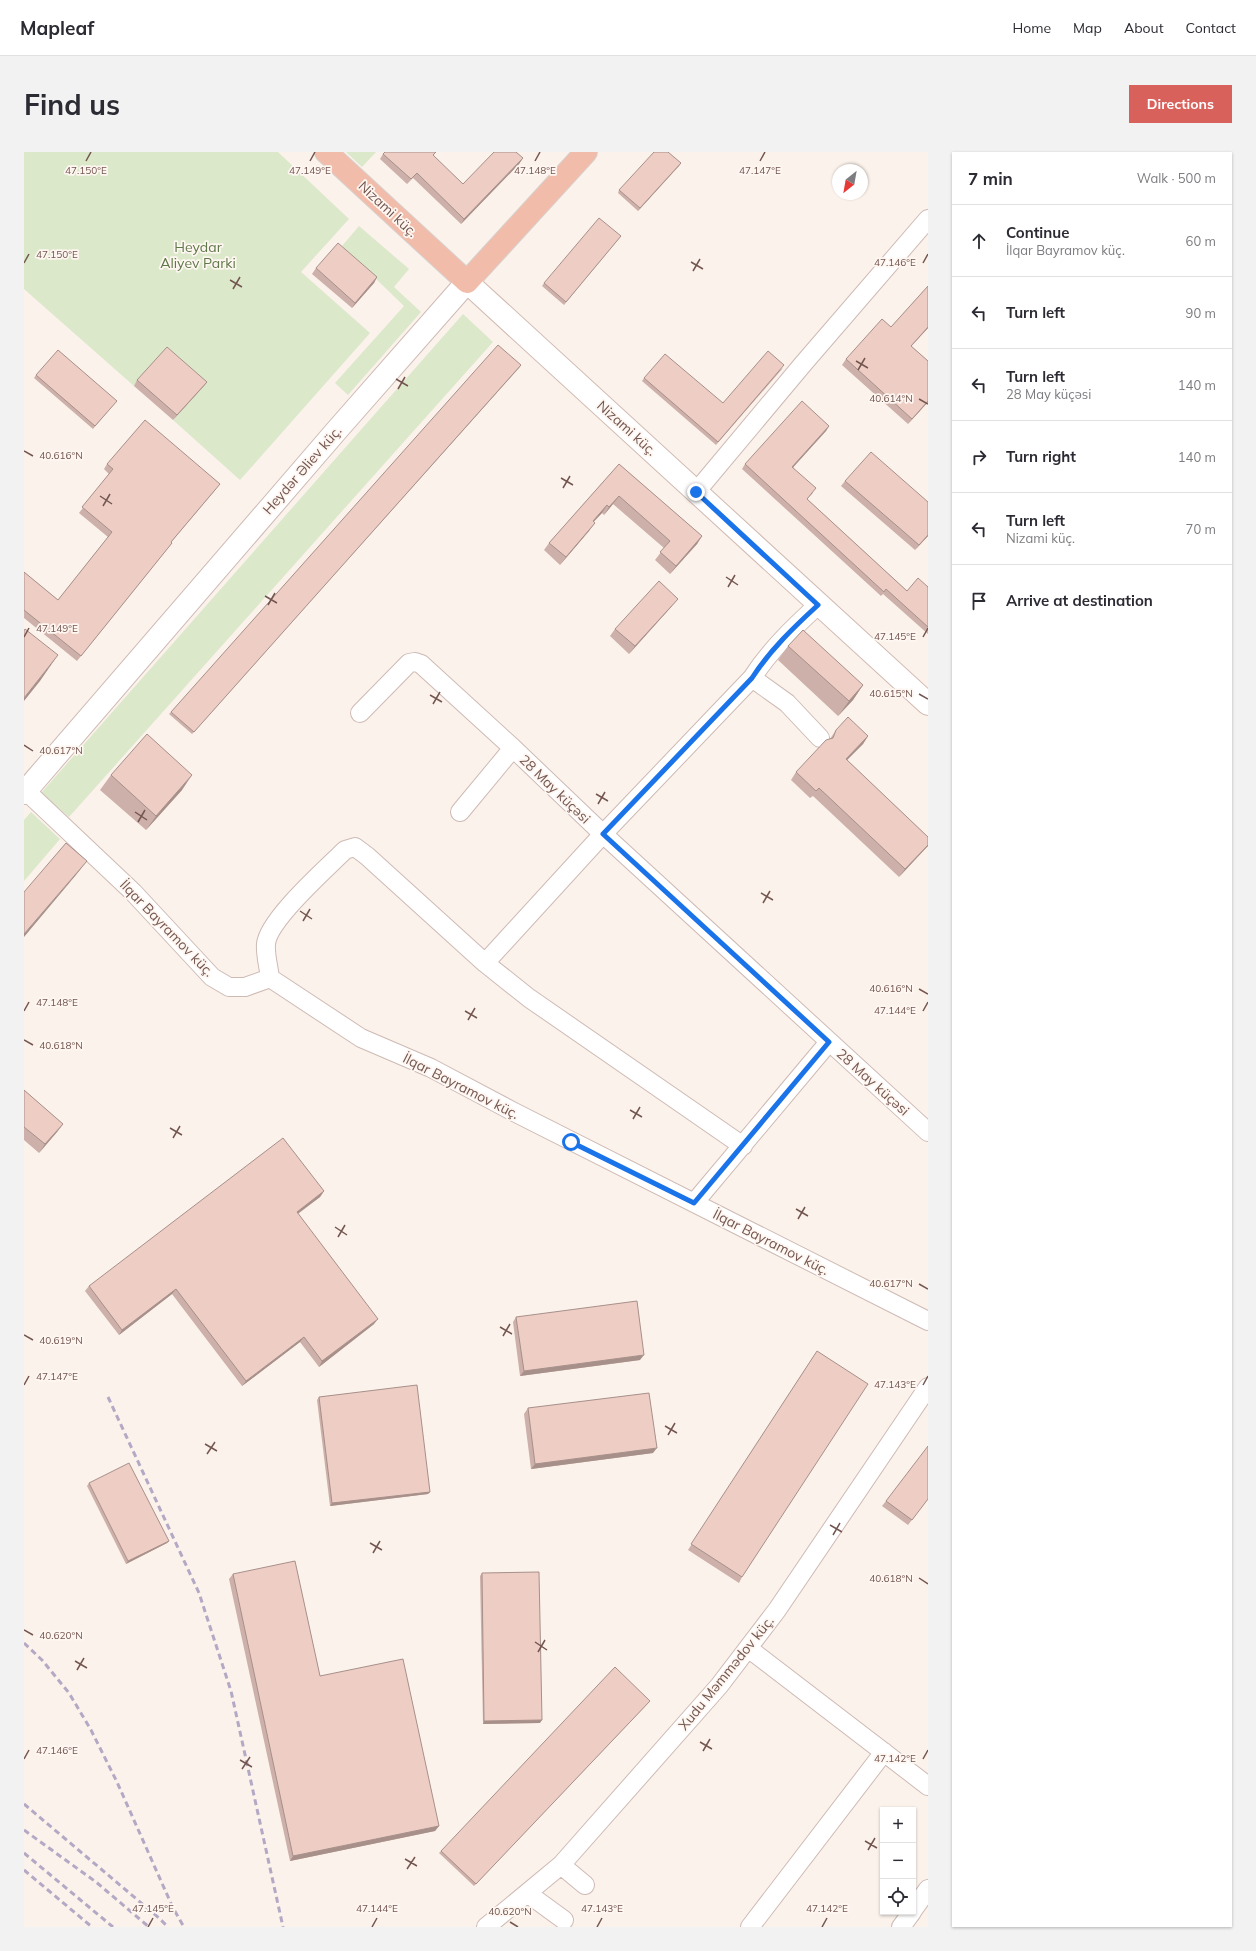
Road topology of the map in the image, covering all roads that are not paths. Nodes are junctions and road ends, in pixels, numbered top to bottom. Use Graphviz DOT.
graph roads {
  1 [pos="326,152"];
  2 [pos="586,152"];
  3 [pos="928,219"];
  4 [pos="467,282"];
  5 [pos="696,492"];
  6 [pos="818,605"];
  7 [pos="752,678"];
  8 [pos="926,699"];
  9 [pos="360,713"];
  10 [pos="820,738"];
  11 [pos="513,748"];
  12 [pos="25,791"];
  13 [pos="460,812"];
  14 [pos="603,834"];
  15 [pos="485,963"];
  16 [pos="270,978"];
  17 [pos="829,1042"];
  18 [pos="928,1132"];
  19 [pos="743,1146"];
  20 [pos="694,1203"];
  21 [pos="928,1321"];
  22 [pos="928,1387"];
  23 [pos="748,1648"];
  24 [pos="884,1752"];
  25 [pos="928,1786"];
  26 [pos="561,1865"];
  27 [pos="585,1885"];
  28 [pos="928,1889"];
  29 [pos="527,1893"];
  30 [pos="916,1906"];
  31 [pos="909,1915"];
  32 [pos="564,1920"];
  33 [pos="486,1927"];
  34 [pos="750,1927"];
  35 [pos="901,1927"];
  1 -- 4 [label="highway, Nizami küç."];
  2 -- 4 [label="highway, Heydər Əliev küç."];
  3 -- 5 [label="street"];
  4 -- 5 [label="street, Nizami küç."];
  4 -- 12 [label="street, Heydər Əliev küç."];
  5 -- 6 [label="street, Nizami küç."];
  6 -- 7 [label="street"];
  6 -- 8 [label="street, Nizami küç."];
  7 -- 10 [label="street"];
  7 -- 14 [label="street"];
  9 -- 11 [label="street, 28 May küçəsi"];
  11 -- 13 [label="street"];
  11 -- 14 [label="street, 28 May küçəsi"];
  12 -- 16 [label="street, İlqar Bayramov küç."];
  14 -- 15 [label="street"];
  14 -- 17 [label="street, 28 May küçəsi"];
  15 -- 16 [label="street"];
  15 -- 19 [label="street"];
  16 -- 20 [label="street, İlqar Bayramov küç."];
  17 -- 18 [label="street, 28 May küçəsi"];
  17 -- 19 [label="street"];
  19 -- 20 [label="street"];
  20 -- 21 [label="street, İlqar Bayramov küç."];
  22 -- 23 [label="street, Xudu Məmmədov küç."];
  23 -- 24 [label="street"];
  23 -- 26 [label="street, Xudu Məmmədov küç."];
  24 -- 25 [label="street"];
  24 -- 34 [label="street"];
  26 -- 27 [label="street"];
  26 -- 29 [label="street, Xudu Məmmədov küç."];
  28 -- 30 [label="street"];
  29 -- 32 [label="street"];
  29 -- 33 [label="street, Xudu Məmmədov küç."];
  31 -- 35 [label="street"];
}
